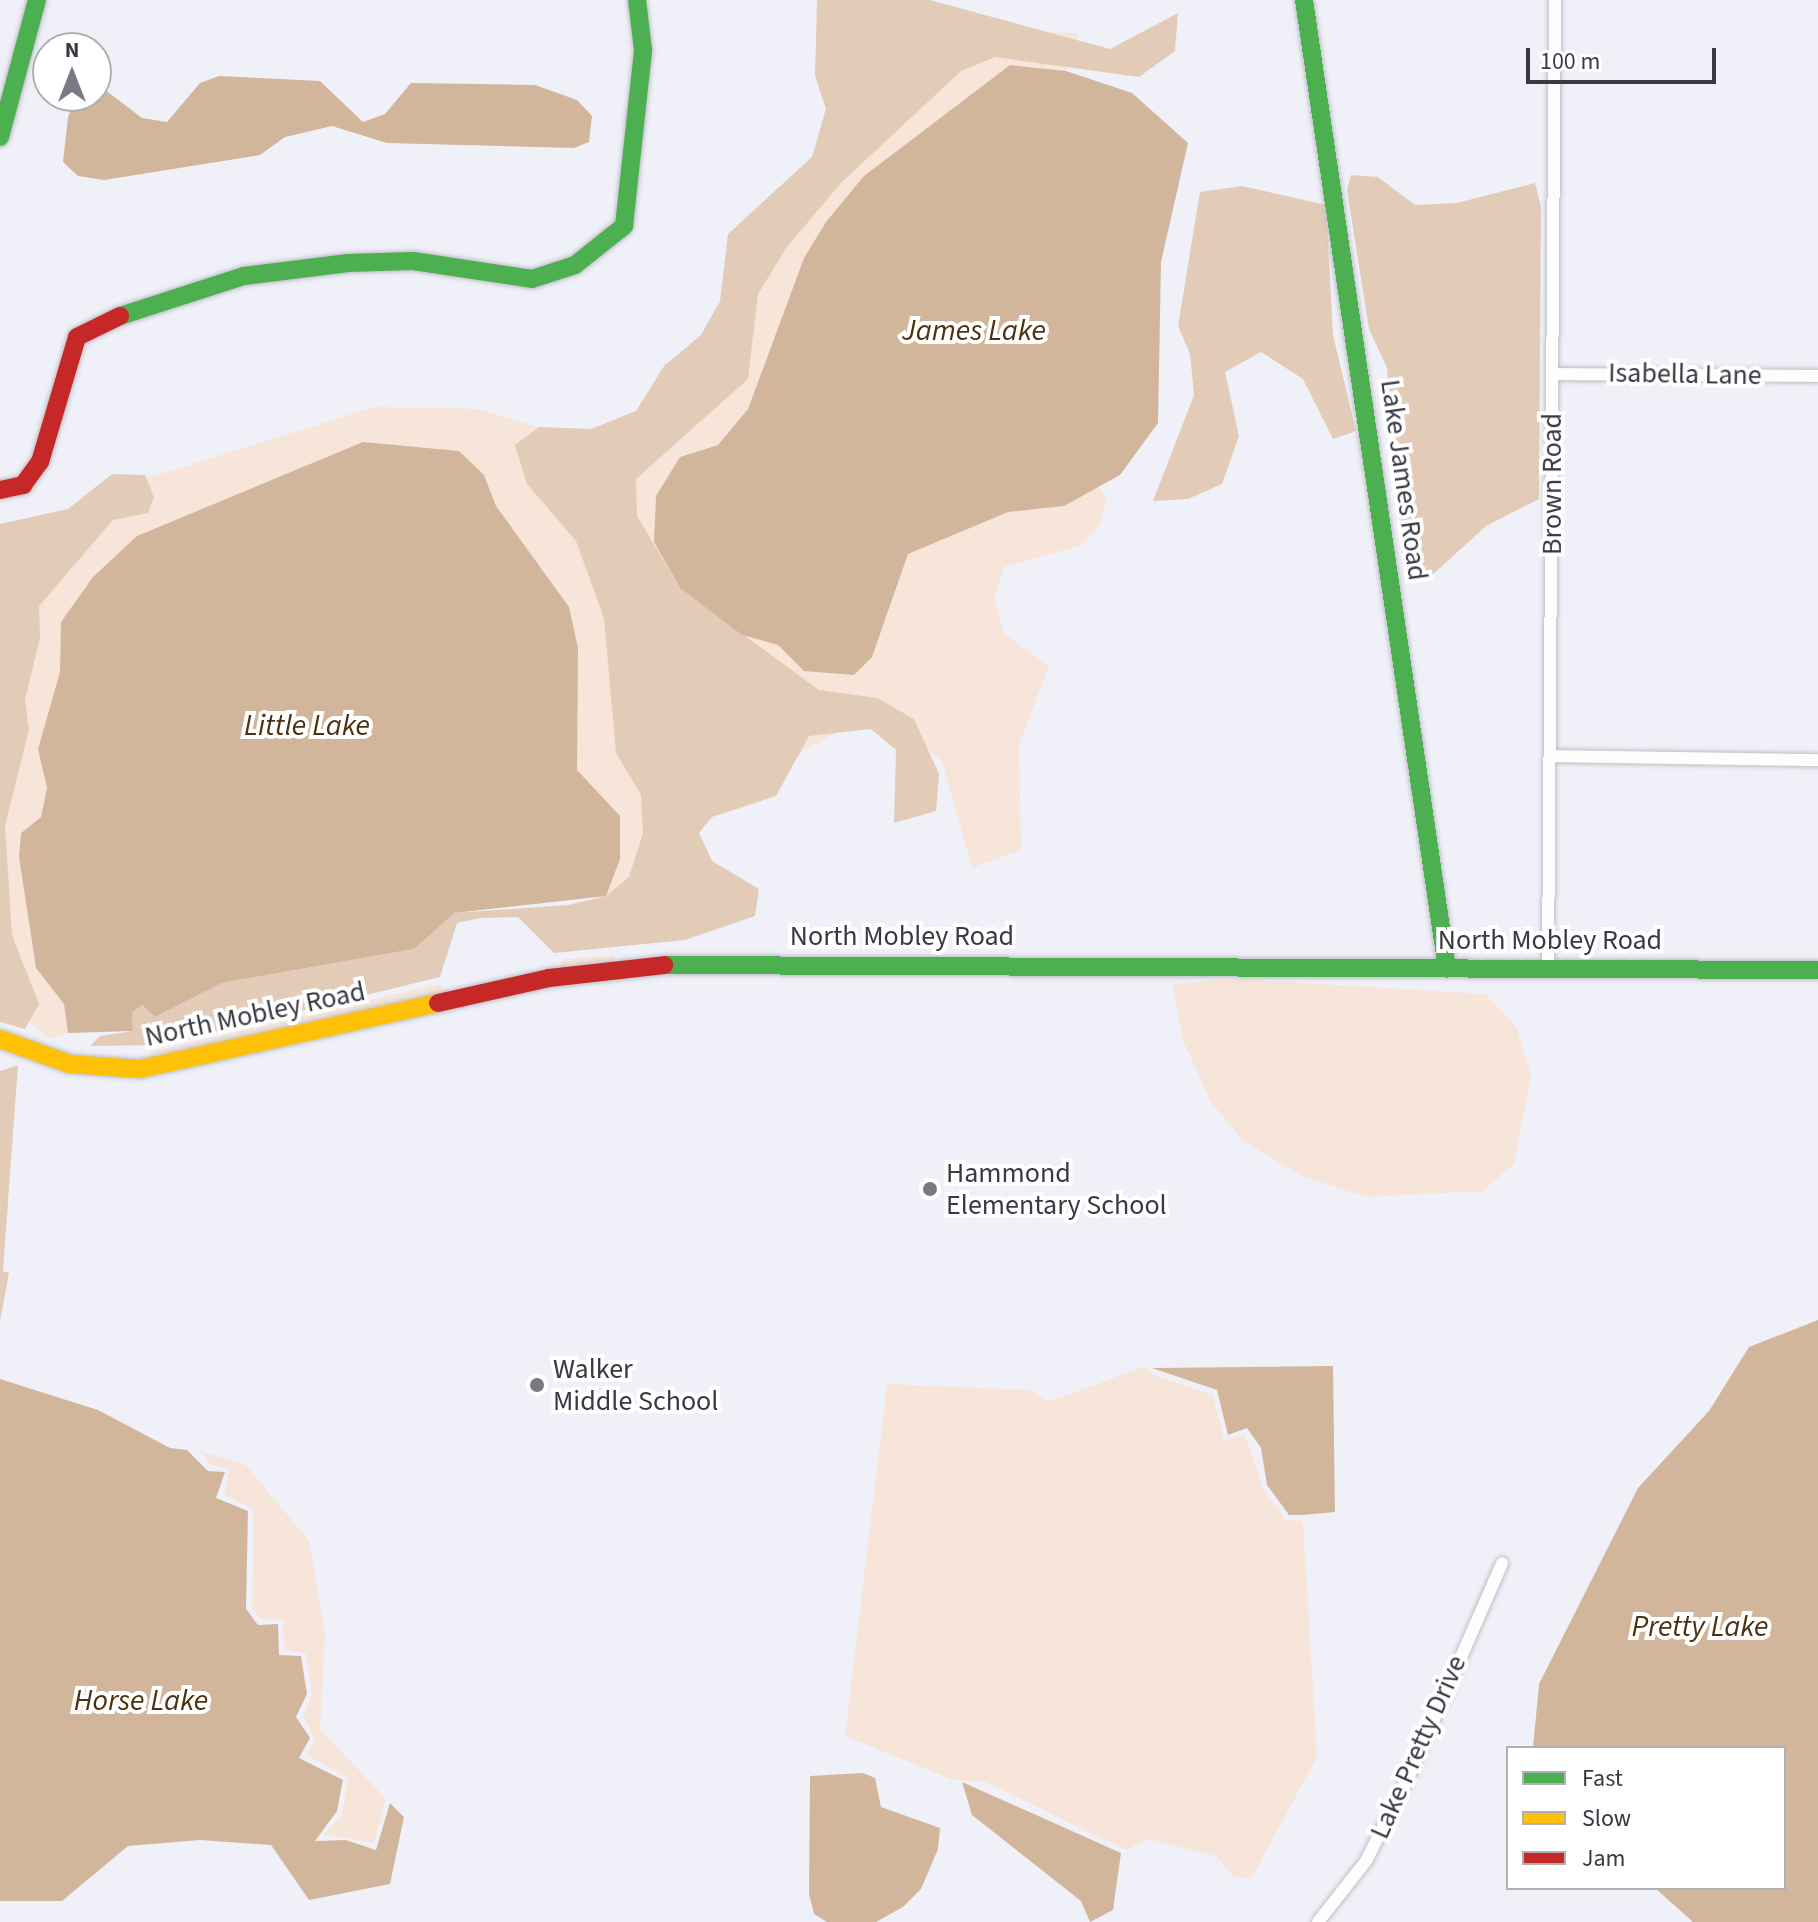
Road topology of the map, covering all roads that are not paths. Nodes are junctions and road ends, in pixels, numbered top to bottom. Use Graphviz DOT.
graph roads {
  1 [pos="37,0"];
  2 [pos="637,0"];
  3 [pos="1304,0"];
  4 [pos="1555,0"];
  5 [pos="0,136"];
  6 [pos="1552,374"];
  7 [pos="1818,376"];
  8 [pos="0,490"];
  9 [pos="1551,756"];
  10 [pos="1818,760"];
  11 [pos="1447,968"];
  12 [pos="1548,968"];
  13 [pos="1818,970"];
  14 [pos="0,1039"];
  15 [pos="1502,1563"];
  16 [pos="1318,1922"];
  1 -- 5 [label="street"];
  2 -- 8 [label="street"];
  3 -- 11 [label="street, Lake James Road"];
  4 -- 6 [label="street, Brown Road"];
  6 -- 7 [label="street, Isabella Lane"];
  6 -- 9 [label="street, Brown Road"];
  9 -- 10 [label="street"];
  9 -- 12 [label="street, Brown Road"];
  11 -- 12 [label="street, North Mobley Road"];
  11 -- 14 [label="street, North Mobley Road"];
  12 -- 13 [label="street, North Mobley Road"];
  15 -- 16 [label="street, Lake Pretty Drive"];
}
